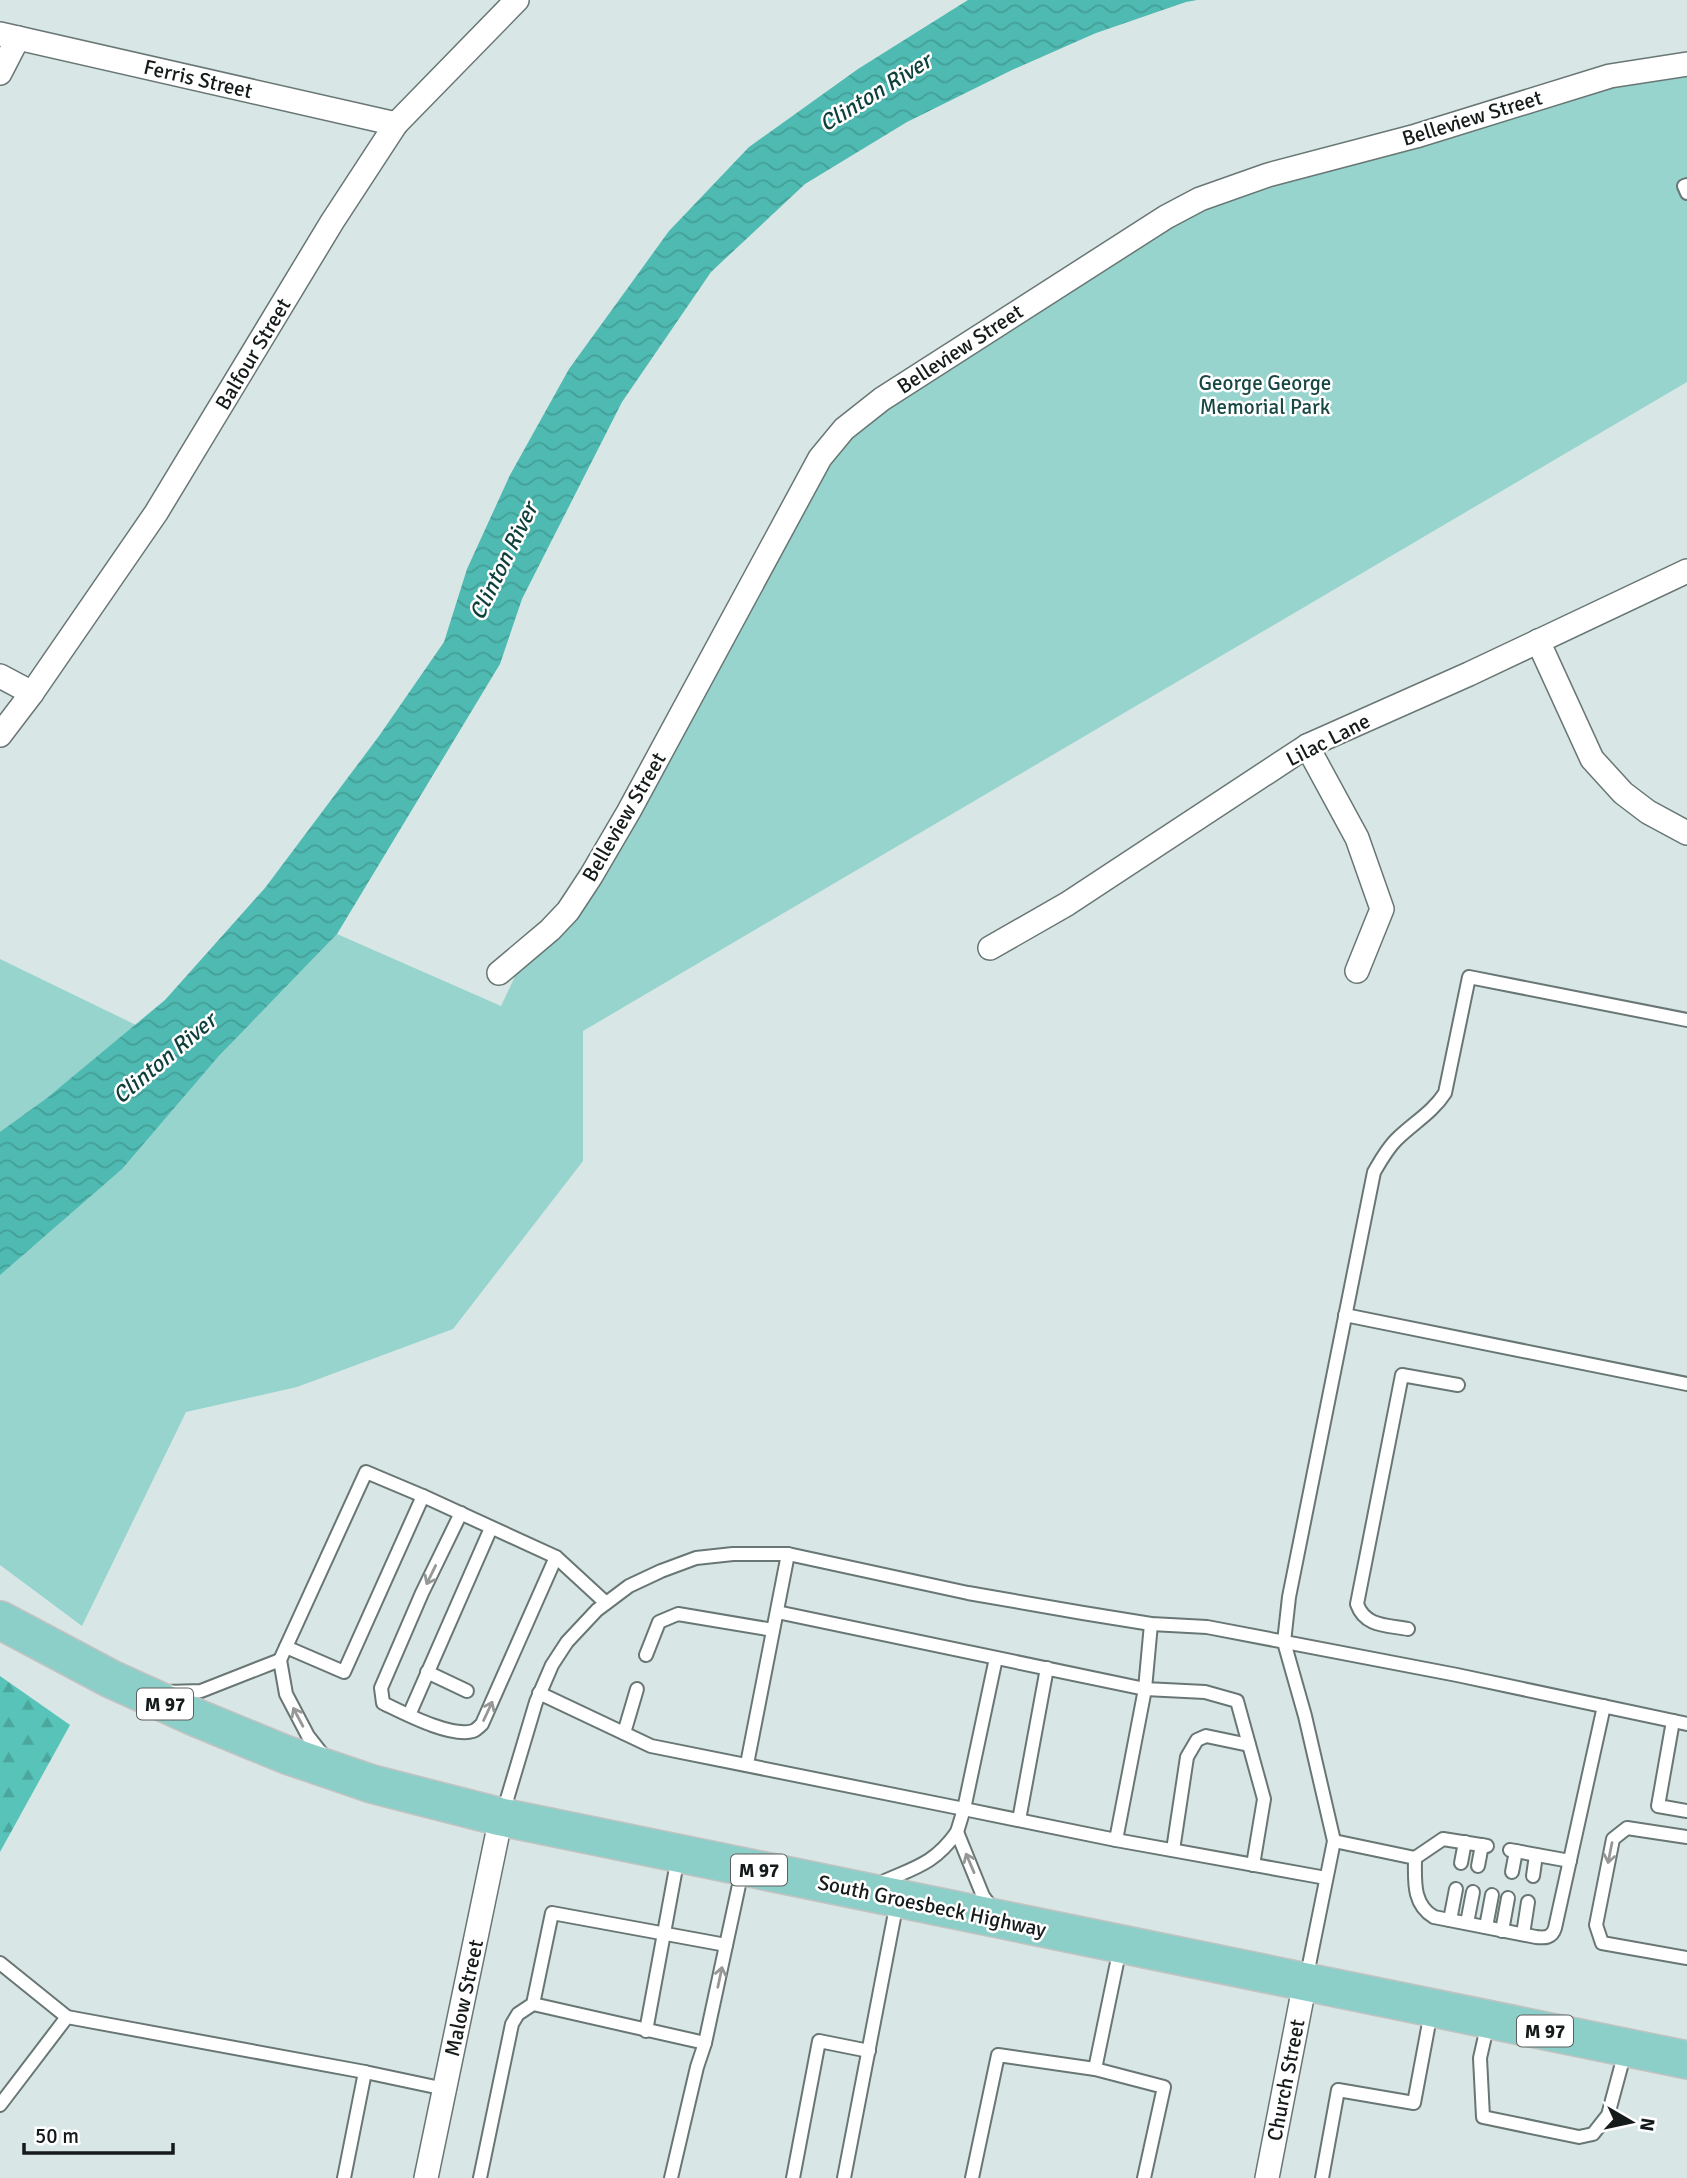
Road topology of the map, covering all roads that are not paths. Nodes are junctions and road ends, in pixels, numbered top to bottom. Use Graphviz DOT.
graph roads {
  1 [pos="517,0"];
  2 [pos="9,36"];
  3 [pos="1687,64"];
  4 [pos="0,73"];
  5 [pos="396,124"];
  6 [pos="1687,185"];
  7 [pos="1687,193"];
  8 [pos="1687,571"];
  9 [pos="1538,641"];
  10 [pos="0,676"];
  11 [pos="32,693"];
  12 [pos="5,730"];
  13 [pos="1307,746"];
  14 [pos="0,753"];
  15 [pos="1687,833"];
  16 [pos="990,948"];
  17 [pos="1357,971"];
  18 [pos="499,973"];
  19 [pos="1687,1020"];
  20 [pos="1345,1315"];
  21 [pos="1687,1384"];
  22 [pos="1458,1385"];
  23 [pos="423,1496"];
  24 [pos="461,1513"];
  25 [pos="491,1528"];
  26 [pos="788,1554"];
  27 [pos="556,1557"];
  28 [pos="606,1603"];
  29 [pos="777,1612"];
  30 [pos="0,1620"];
  31 [pos="1151,1624"];
  32 [pos="1408,1629"];
  33 [pos="773,1630"];
  34 [pos="1284,1642"];
  35 [pos="286,1647"];
  36 [pos="646,1655"];
  37 [pos="996,1658"];
  38 [pos="280,1660"];
  39 [pos="1046,1668"];
  40 [pos="427,1672"];
  41 [pos="637,1689"];
  42 [pos="1145,1689"];
  43 [pos="467,1690"];
  44 [pos="540,1693"];
  45 [pos="142,1694"];
  46 [pos="1604,1706"];
  47 [pos="409,1715"];
  48 [pos="1673,1721"];
  49 [pos="1687,1724"];
  50 [pos="624,1733"];
  51 [pos="1249,1745"];
  52 [pos="747,1764"];
  53 [pos="337,1772"];
  54 [pos="964,1809"];
  55 [pos="1687,1811"];
  56 [pos="501,1817"];
  57 [pos="1019,1820"];
  58 [pos="957,1832"];
  59 [pos="1687,1837"];
  60 [pos="1116,1840"];
  61 [pos="1334,1841"];
  62 [pos="1465,1842"];
  63 [pos="1173,1850"];
  64 [pos="679,1854"];
  65 [pos="1536,1855"];
  66 [pos="1415,1858"];
  67 [pos="1570,1861"];
  68 [pos="1461,1863"];
  69 [pos="1253,1864"];
  70 [pos="1478,1866"];
  71 [pos="743,1867"];
  72 [pos="1512,1872"];
  73 [pos="1533,1876"];
  74 [pos="1326,1878"];
  75 [pos="1457,1889"];
  76 [pos="862,1891"];
  77 [pos="1473,1892"];
  78 [pos="1492,1895"];
  79 [pos="898,1898"];
  80 [pos="1508,1898"];
  81 [pos="1528,1902"];
  82 [pos="1450,1920"];
  83 [pos="1004,1921"];
  84 [pos="1468,1923"];
  85 [pos="1486,1927"];
  86 [pos="1502,1931"];
  87 [pos="664,1934"];
  88 [pos="1523,1934"];
  89 [pos="726,1945"];
  90 [pos="1121,1945"];
  91 [pos="1687,1958"];
  92 [pos="0,1963"];
  93 [pos="1305,1982"];
  94 [pos="533,2004"];
  95 [pos="1432,2008"];
  96 [pos="67,2017"];
  97 [pos="1489,2020"];
  98 [pos="646,2031"];
  99 [pos="705,2043"];
  100 [pos="1626,2048"];
  101 [pos="869,2051"];
  102 [pos="1685,2057"];
  103 [pos="1095,2069"];
  104 [pos="365,2072"];
  105 [pos="445,2089"];
  106 [pos="0,2105"];
  107 [pos="344,2178"];
  108 [pos="426,2178"];
  109 [pos="480,2178"];
  110 [pos="671,2178"];
  111 [pos="793,2178"];
  112 [pos="844,2178"];
  113 [pos="972,2178"];
  114 [pos="1144,2178"];
  115 [pos="1267,2178"];
  116 [pos="1322,2178"];
  1 -- 5 [label="street, Balfour Street"];
  2 -- 4 [label="street"];
  2 -- 5 [label="street, Ferris Street"];
  3 -- 18 [label="street, Belleview Street"];
  5 -- 11 [label="street, Balfour Street"];
  6 -- 7 [label="lane"];
  8 -- 9 [label="street, Lilac Lane"];
  9 -- 13 [label="street, Lilac Lane"];
  9 -- 15 [label="street"];
  10 -- 11 [label="street"];
  11 -- 12 [label="street, Balfour Street"];
  12 -- 14 [label="street, Balfour Street"];
  13 -- 16 [label="street, Lilac Lane"];
  13 -- 17 [label="street"];
  19 -- 20 [label="lane"];
  20 -- 21 [label="lane"];
  20 -- 34 [label="lane"];
  22 -- 32 [label="lane"];
  23 -- 24 [label="lane"];
  23 -- 35 [label="lane"];
  23 -- 35 [label="lane"];
  24 -- 25 [label="lane"];
  24 -- 47 [label="lane, one-way"];
  25 -- 27 [label="lane"];
  25 -- 40 [label="lane"];
  26 -- 28 [label="lane"];
  26 -- 29 [label="lane"];
  26 -- 31 [label="lane"];
  27 -- 28 [label="lane"];
  47 -- 27 [label="lane, one-way"];
  28 -- 44 [label="lane"];
  29 -- 33 [label="lane"];
  29 -- 37 [label="lane"];
  30 -- 45 [label="main road, South Groesbeck Highway / M 97"];
  31 -- 34 [label="lane"];
  31 -- 42 [label="lane"];
  33 -- 36 [label="lane"];
  33 -- 52 [label="lane"];
  34 -- 46 [label="lane"];
  34 -- 61 [label="lane"];
  35 -- 38 [label="lane"];
  37 -- 39 [label="lane"];
  37 -- 54 [label="lane"];
  38 -- 45 [label="lane"];
  53 -- 38 [label="lane, one-way"];
  39 -- 42 [label="lane"];
  39 -- 57 [label="lane"];
  40 -- 43 [label="lane"];
  40 -- 47 [label="lane"];
  41 -- 50 [label="lane"];
  42 -- 51 [label="lane"];
  42 -- 60 [label="lane"];
  44 -- 50 [label="lane"];
  44 -- 56 [label="lane"];
  45 -- 53 [label="main road, South Groesbeck Highway / M 97"];
  46 -- 48 [label="lane"];
  46 -- 67 [label="lane"];
  48 -- 49 [label="lane"];
  48 -- 55 [label="lane"];
  50 -- 52 [label="lane"];
  51 -- 63 [label="lane"];
  51 -- 69 [label="lane"];
  52 -- 54 [label="lane"];
  53 -- 56 [label="main road, South Groesbeck Highway / M 97"];
  54 -- 57 [label="lane"];
  54 -- 58 [label="lane"];
  56 -- 64 [label="main road, South Groesbeck Highway / M 97"];
  56 -- 105 [label="street, Malow Street"];
  57 -- 60 [label="lane"];
  58 -- 76 [label="lane"];
  83 -- 58 [label="lane, one-way"];
  59 -- 91 [label="lane, one-way"];
  60 -- 63 [label="lane"];
  61 -- 66 [label="lane"];
  61 -- 74 [label="lane"];
  62 -- 66 [label="lane"];
  62 -- 68 [label="lane"];
  62 -- 70 [label="lane"];
  63 -- 69 [label="lane"];
  64 -- 71 [label="main road, South Groesbeck Highway / M 97"];
  64 -- 87 [label="lane"];
  65 -- 67 [label="lane"];
  65 -- 72 [label="lane"];
  65 -- 73 [label="lane"];
  66 -- 82 [label="lane"];
  67 -- 88 [label="lane"];
  69 -- 74 [label="lane"];
  71 -- 76 [label="main road, South Groesbeck Highway / M 97"];
  71 -- 89 [label="lane"];
  74 -- 93 [label="lane"];
  75 -- 82 [label="lane"];
  76 -- 79 [label="main road, South Groesbeck Highway / M 97"];
  77 -- 84 [label="lane"];
  78 -- 85 [label="lane"];
  79 -- 83 [label="main road, South Groesbeck Highway / M 97"];
  79 -- 101 [label="lane"];
  80 -- 86 [label="lane"];
  81 -- 88 [label="lane"];
  82 -- 84 [label="lane"];
  83 -- 90 [label="main road, South Groesbeck Highway / M 97"];
  84 -- 85 [label="lane"];
  85 -- 86 [label="lane"];
  86 -- 88 [label="lane"];
  87 -- 89 [label="lane"];
  87 -- 94 [label="lane"];
  87 -- 98 [label="lane"];
  99 -- 89 [label="lane, one-way"];
  90 -- 93 [label="main road, South Groesbeck Highway / M 97"];
  90 -- 103 [label="lane"];
  92 -- 96 [label="lane"];
  93 -- 95 [label="main road, South Groesbeck Highway / M 97"];
  93 -- 115 [label="street, Church Street"];
  94 -- 98 [label="lane"];
  94 -- 109 [label="lane"];
  95 -- 97 [label="main road, South Groesbeck Highway / M 97"];
  95 -- 116 [label="lane"];
  96 -- 104 [label="lane"];
  96 -- 106 [label="lane"];
  97 -- 100 [label="main road, South Groesbeck Highway / M 97"];
  97 -- 100 [label="lane"];
  98 -- 99 [label="lane"];
  99 -- 110 [label="lane"];
  100 -- 102 [label="main road, South Groesbeck Highway / M 97"];
  101 -- 111 [label="lane"];
  101 -- 112 [label="lane"];
  103 -- 113 [label="lane"];
  103 -- 114 [label="lane"];
  104 -- 105 [label="lane"];
  104 -- 107 [label="lane"];
  105 -- 108 [label="street, Malow Street"];
}
